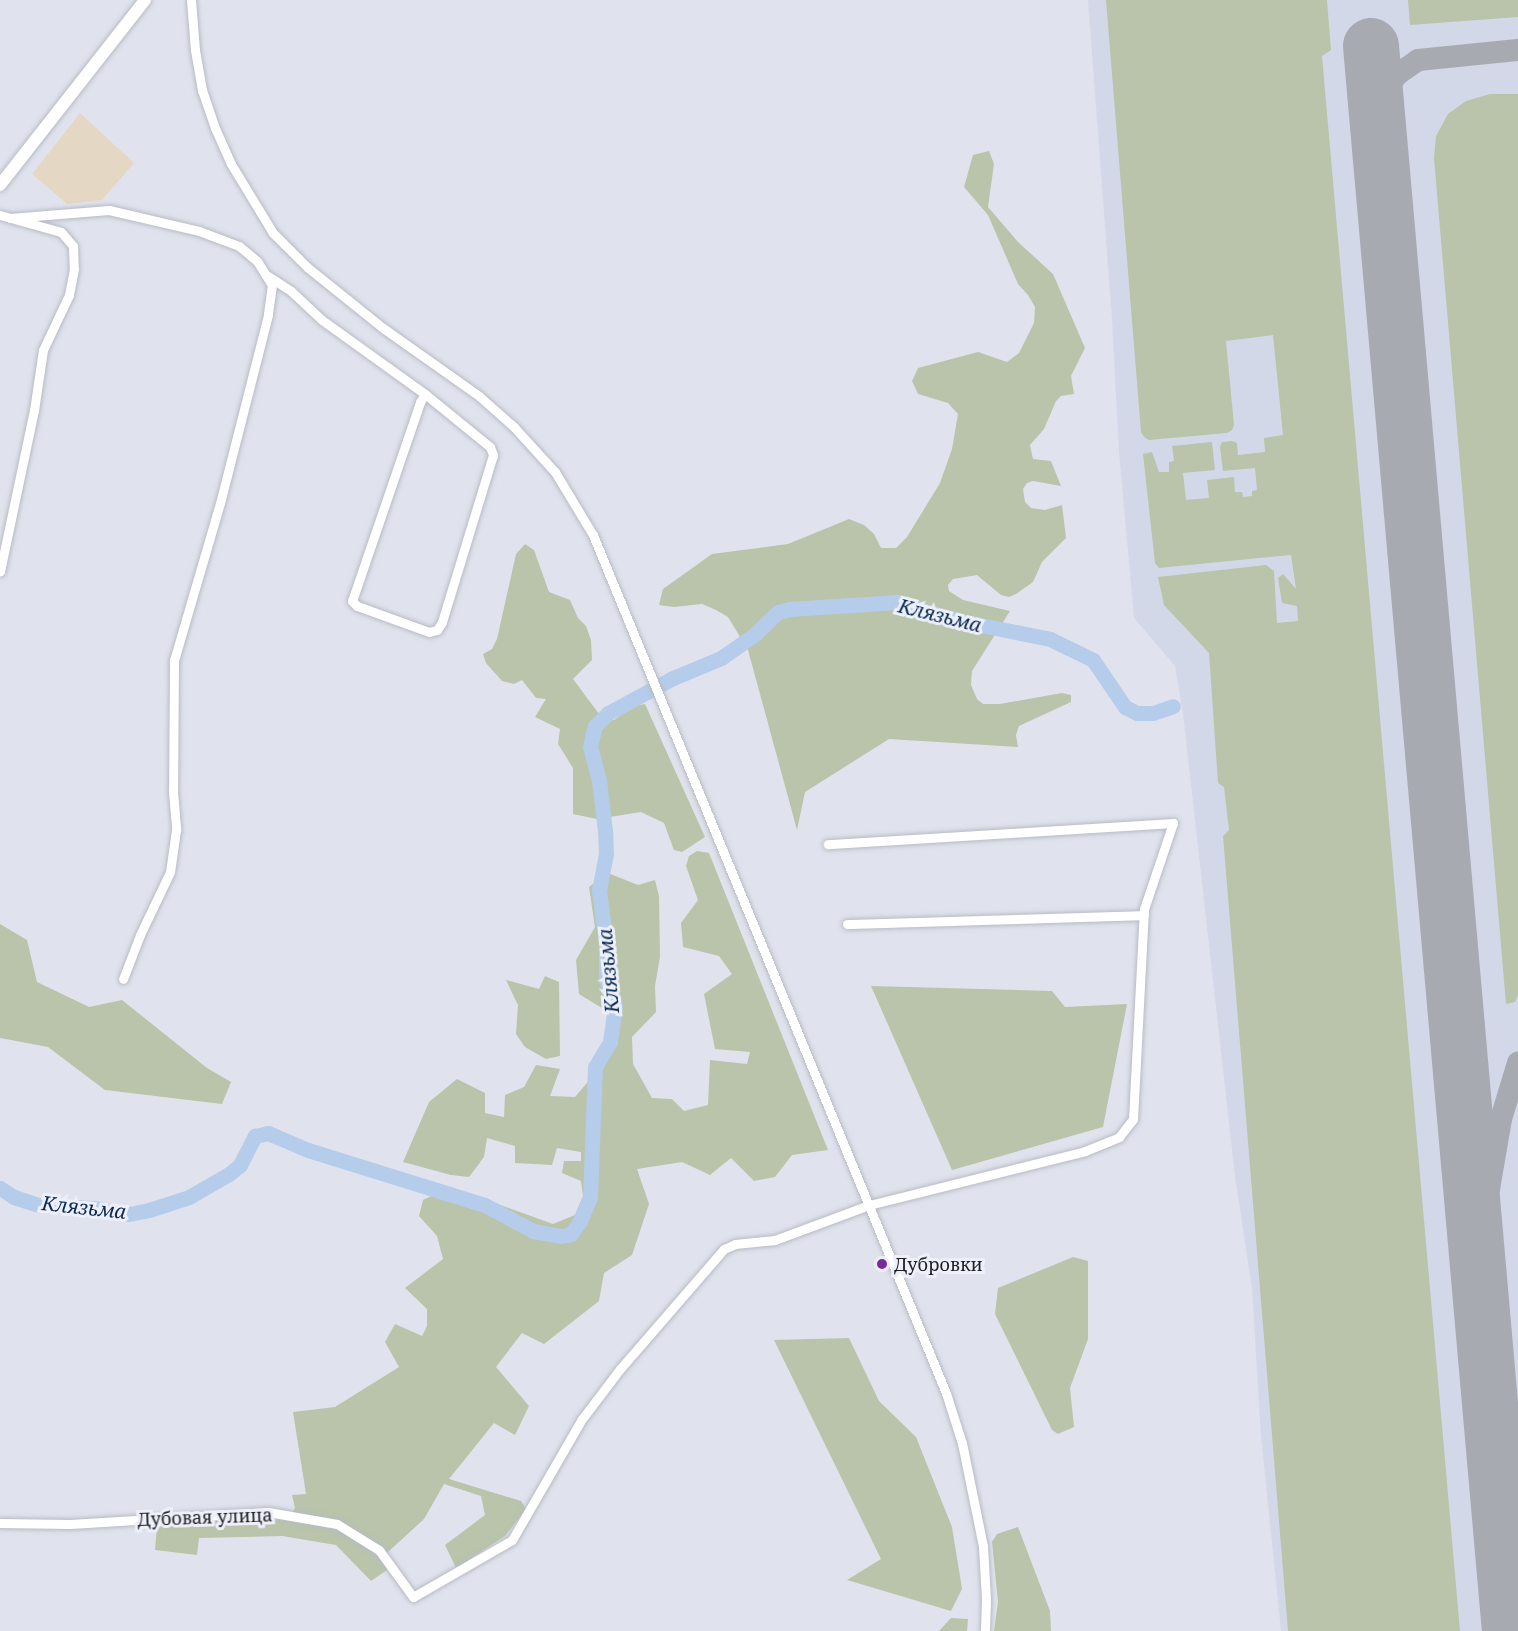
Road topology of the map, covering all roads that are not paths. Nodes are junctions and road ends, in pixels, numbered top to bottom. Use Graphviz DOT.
graph roads {
  1 [pos="180,0"];
  2 [pos="191,0"];
  3 [pos="145,1"];
  4 [pos="190,12"];
  5 [pos="0,185"];
  6 [pos="0,215"];
  7 [pos="10,218"];
  8 [pos="266,275"];
  9 [pos="425,394"];
  10 [pos="0,571"];
  11 [pos="828,844"];
  12 [pos="1144,915"];
  13 [pos="847,924"];
  14 [pos="123,979"];
  15 [pos="869,1205"];
  16 [pos="0,1523"];
  17 [pos="985,1631"];
  1 -- 4 [label="street"];
  2 -- 4 [label="street"];
  3 -- 5 [label="street"];
  4 -- 15 [label="street"];
  6 -- 7 [label="street"];
  7 -- 8 [label="street"];
  7 -- 10 [label="street"];
  8 -- 9 [label="street"];
  8 -- 14 [label="street"];
  9 -- 9 [label="street"];
  11 -- 12 [label="street"];
  12 -- 13 [label="street"];
  12 -- 15 [label="street"];
  15 -- 16 [label="street, Дубовая улица"];
  15 -- 17 [label="street"];
}
